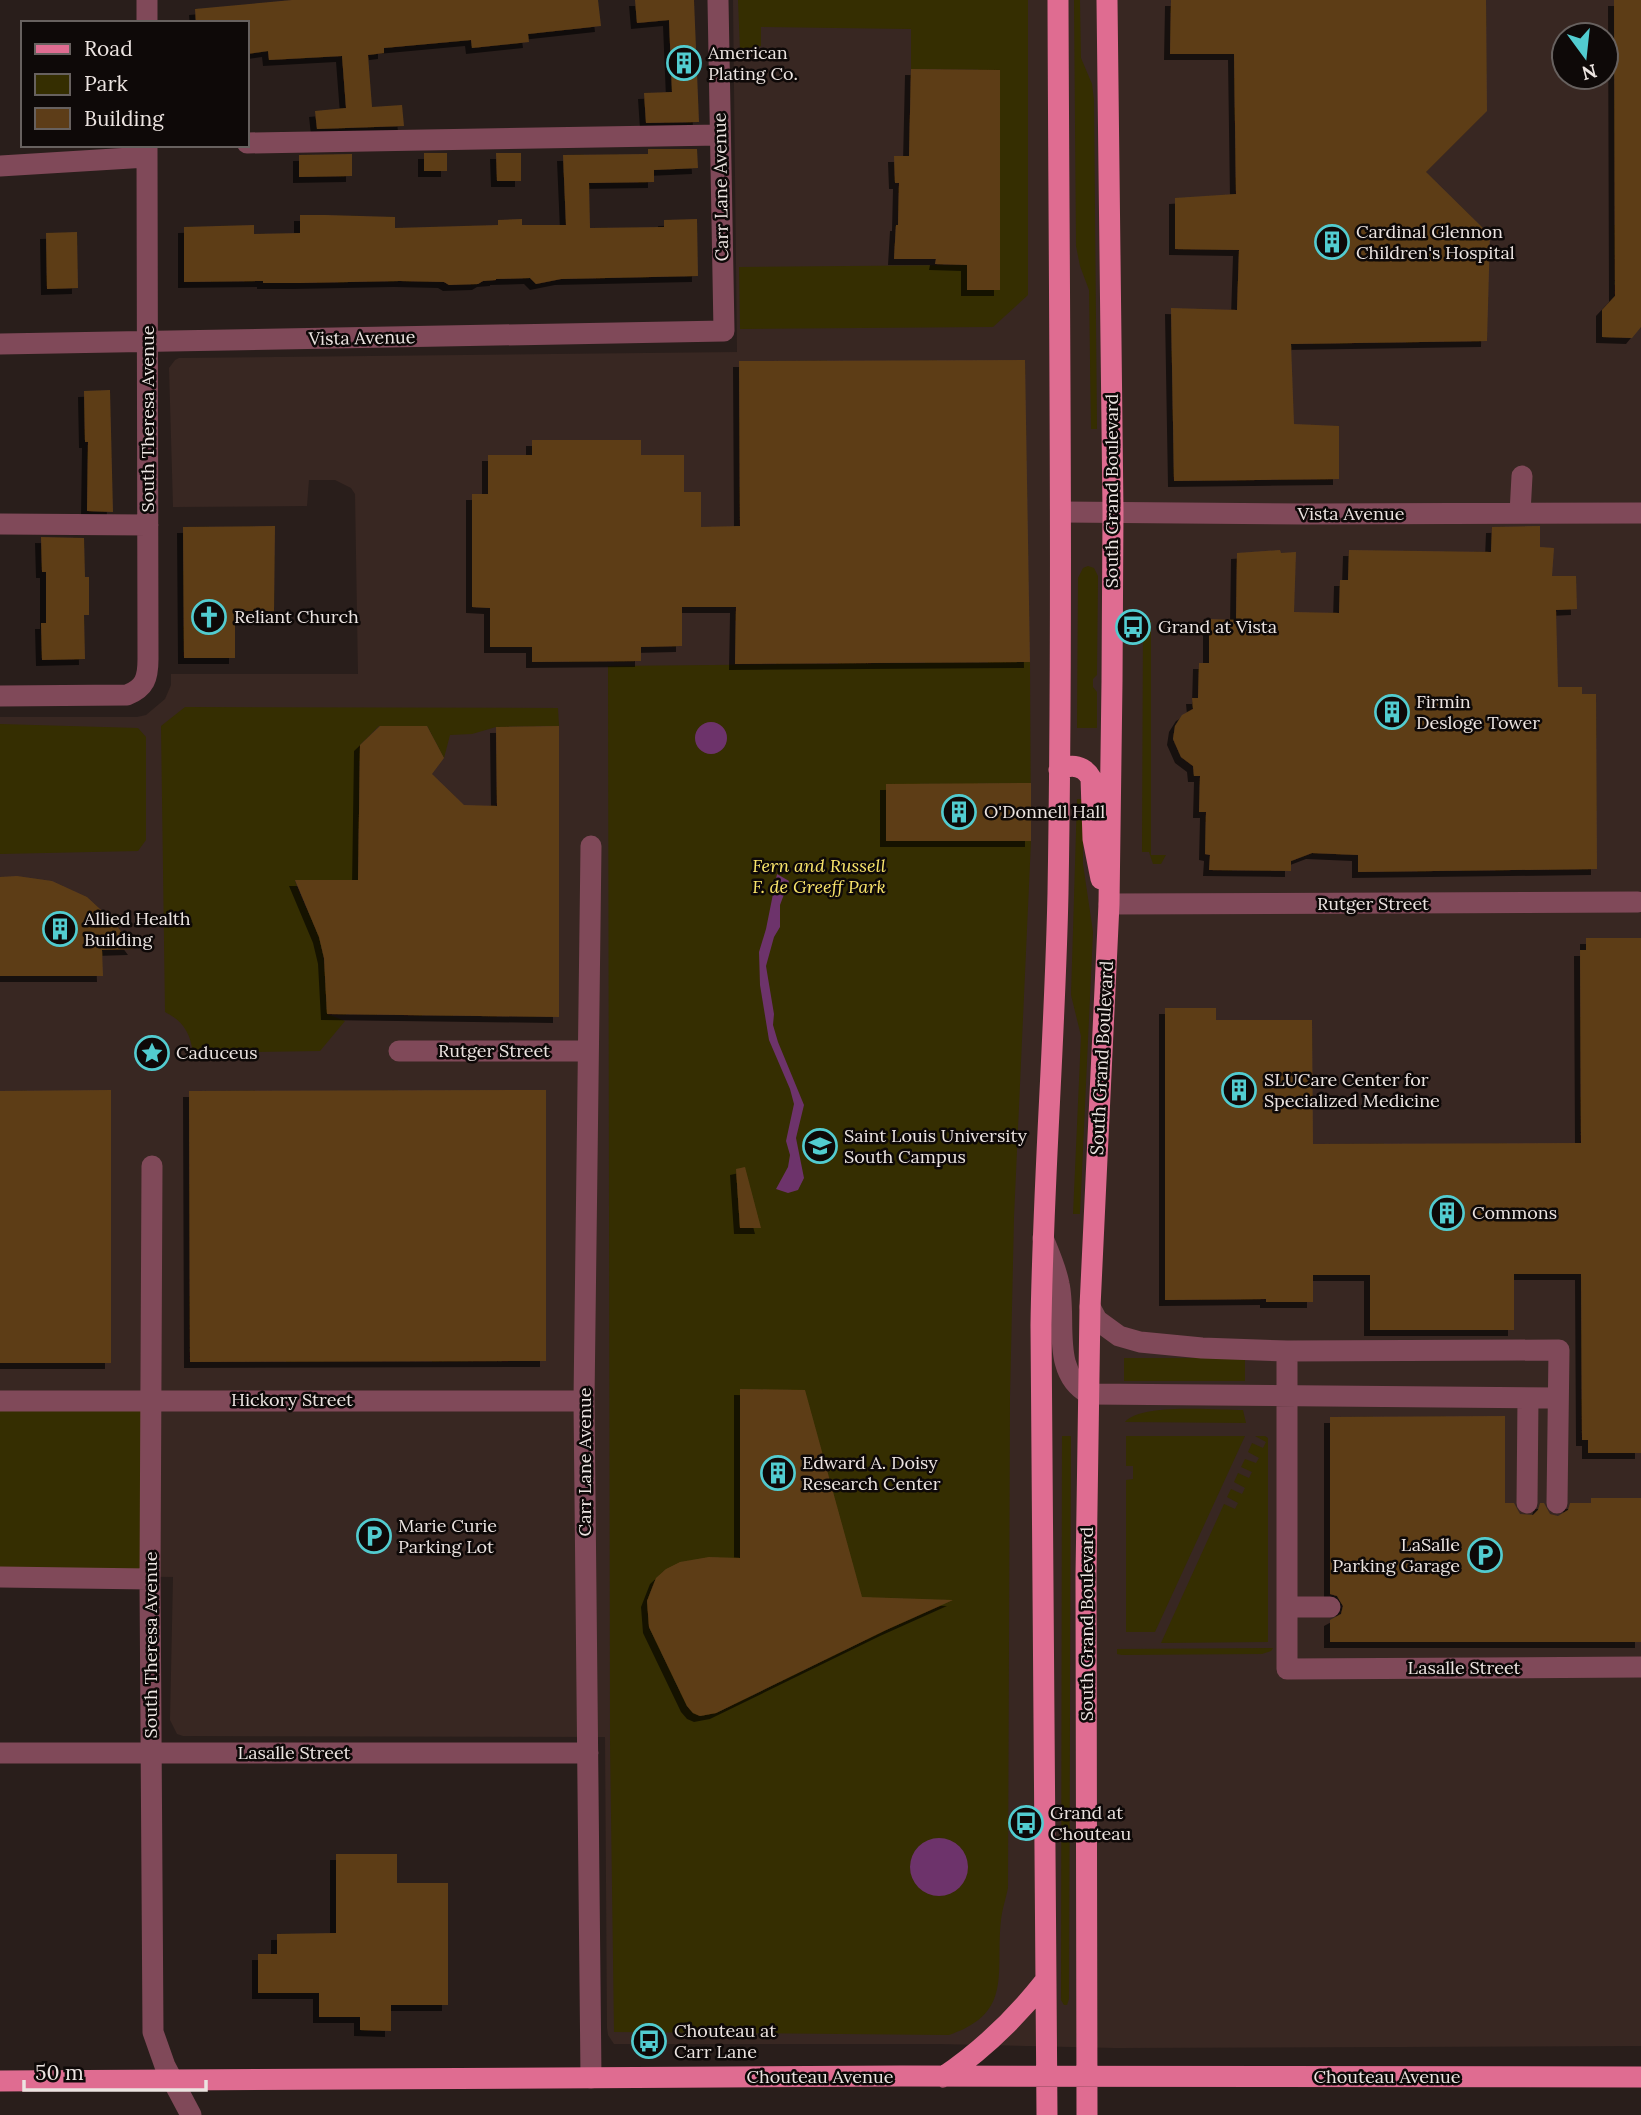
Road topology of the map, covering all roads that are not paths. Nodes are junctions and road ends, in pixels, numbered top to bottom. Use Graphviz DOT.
graph roads {
  1 [pos="147,0"];
  2 [pos="718,0"];
  3 [pos="1058,0"];
  4 [pos="1107,0"];
  5 [pos="147,21"];
  6 [pos="720,135"];
  7 [pos="248,143"];
  8 [pos="147,151"];
  9 [pos="0,166"];
  10 [pos="724,331"];
  11 [pos="147,343"];
  12 [pos="0,344"];
  13 [pos="1522,476"];
  14 [pos="1061,512"];
  15 [pos="1112,512"];
  16 [pos="1520,513"];
  17 [pos="1641,513"];
  18 [pos="0,524"];
  19 [pos="148,525"];
  20 [pos="0,696"];
  21 [pos="1059,771"];
  22 [pos="591,846"];
  23 [pos="1638,902"];
  24 [pos="1109,904"];
  25 [pos="399,1051"];
  26 [pos="589,1051"];
  27 [pos="152,1166"];
  28 [pos="1043,1237"];
  29 [pos="1090,1307"];
  30 [pos="1287,1351"];
  31 [pos="1089,1394"];
  32 [pos="1286,1396"];
  33 [pos="1528,1398"];
  34 [pos="1558,1398"];
  35 [pos="152,1400"];
  36 [pos="0,1401"];
  37 [pos="584,1401"];
  38 [pos="1527,1503"];
  39 [pos="1557,1503"];
  40 [pos="0,1577"];
  41 [pos="150,1579"];
  42 [pos="1287,1607"];
  43 [pos="1330,1607"];
  44 [pos="1641,1667"];
  45 [pos="0,1753"];
  46 [pos="151,1753"];
  47 [pos="588,1753"];
  48 [pos="1045,1981"];
  49 [pos="943,2077"];
  50 [pos="1641,2077"];
  51 [pos="591,2078"];
  52 [pos="1046,2078"];
  53 [pos="1086,2078"];
  54 [pos="173,2080"];
  55 [pos="0,2081"];
  56 [pos="191,2115"];
  57 [pos="1047,2115"];
  58 [pos="1087,2115"];
  1 -- 5 [label="street"];
  2 -- 6 [label="street, Carr Lane Avenue"];
  3 -- 14 [label="main road"];
  4 -- 15 [label="main road, South Grand Boulevard"];
  6 -- 7 [label="street"];
  6 -- 10 [label="street, Carr Lane Avenue"];
  8 -- 9 [label="street"];
  8 -- 11 [label="street, South Theresa Avenue"];
  10 -- 11 [label="street, Vista Avenue"];
  11 -- 12 [label="street, Vista Avenue"];
  11 -- 19 [label="street, South Theresa Avenue"];
  13 -- 16 [label="street"];
  14 -- 15 [label="street, Vista Avenue"];
  14 -- 21 [label="main road"];
  15 -- 16 [label="street, Vista Avenue"];
  15 -- 24 [label="main road, South Grand Boulevard"];
  16 -- 17 [label="street, Vista Avenue"];
  18 -- 19 [label="street"];
  19 -- 20 [label="street, South Theresa Avenue"];
  21 -- 24 [label="main road"];
  21 -- 28 [label="main road"];
  22 -- 26 [label="street, Carr Lane Avenue"];
  23 -- 24 [label="street, Rutger Street"];
  24 -- 29 [label="main road, South Grand Boulevard"];
  25 -- 26 [label="street, Rutger Street"];
  26 -- 37 [label="street, Carr Lane Avenue"];
  27 -- 35 [label="street, South Theresa Avenue"];
  28 -- 31 [label="street"];
  28 -- 48 [label="main road"];
  29 -- 30 [label="street"];
  29 -- 31 [label="main road, South Grand Boulevard"];
  30 -- 32 [label="street"];
  30 -- 34 [label="street"];
  31 -- 32 [label="street"];
  31 -- 53 [label="main road, South Grand Boulevard"];
  32 -- 33 [label="street"];
  32 -- 42 [label="street"];
  33 -- 34 [label="street"];
  33 -- 38 [label="street"];
  34 -- 39 [label="street"];
  35 -- 36 [label="street, Hickory Street"];
  35 -- 37 [label="street, Hickory Street"];
  35 -- 41 [label="street, South Theresa Avenue"];
  37 -- 47 [label="street, Carr Lane Avenue"];
  40 -- 41 [label="street"];
  41 -- 46 [label="street, South Theresa Avenue"];
  42 -- 43 [label="street"];
  42 -- 44 [label="street, Lasalle Street"];
  45 -- 46 [label="street, Lasalle Street"];
  46 -- 47 [label="street, Lasalle Street"];
  46 -- 54 [label="street, South Theresa Avenue"];
  47 -- 51 [label="street, Carr Lane Avenue"];
  48 -- 49 [label="main road"];
  48 -- 52 [label="main road"];
  49 -- 51 [label="main road, Chouteau Avenue"];
  49 -- 52 [label="main road, Chouteau Avenue"];
  50 -- 53 [label="main road, Chouteau Avenue"];
  51 -- 54 [label="main road, Chouteau Avenue"];
  52 -- 53 [label="main road, Chouteau Avenue"];
  52 -- 57 [label="main road"];
  53 -- 58 [label="main road, South Grand Boulevard"];
  54 -- 55 [label="main road, Chouteau Avenue"];
  54 -- 56 [label="street, South Theresa Avenue"];
}
